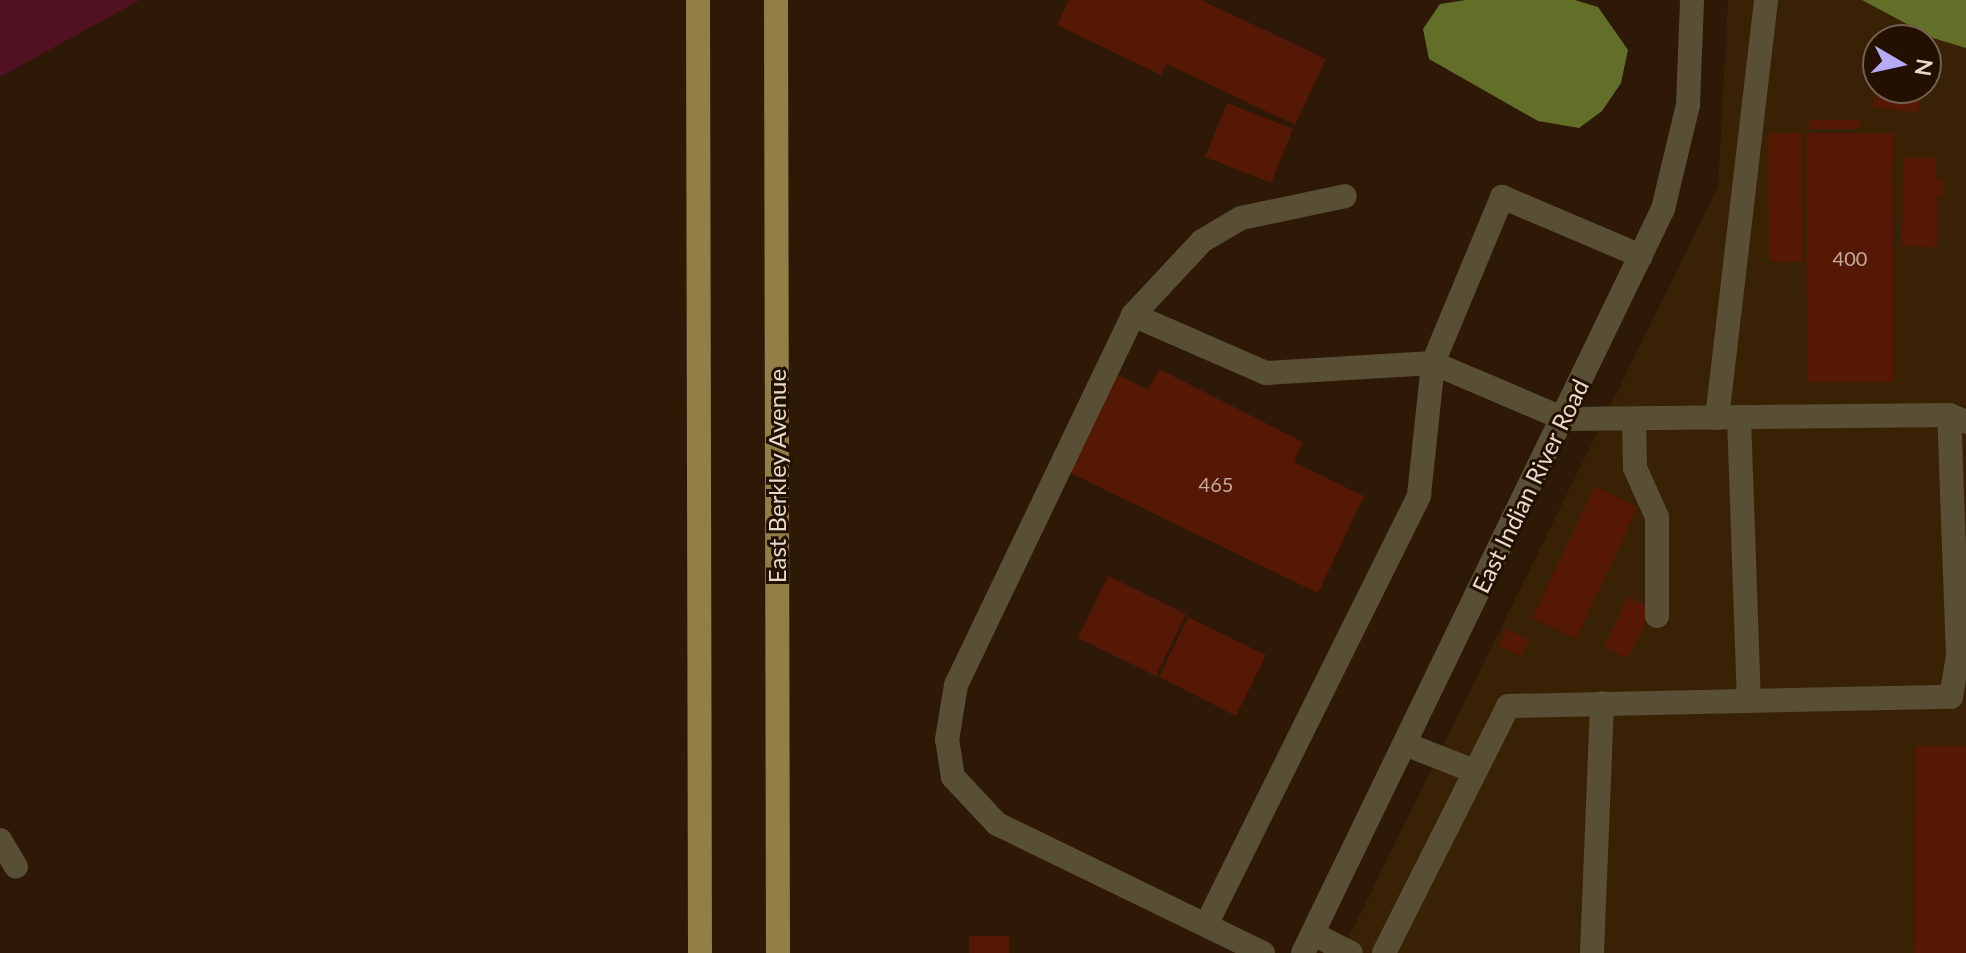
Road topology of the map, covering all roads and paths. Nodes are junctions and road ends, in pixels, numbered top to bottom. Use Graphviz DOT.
graph roads {
  1 [pos="698,0"];
  2 [pos="776,0"];
  3 [pos="1692,0"];
  4 [pos="1766,0"];
  5 [pos="1345,196"];
  6 [pos="1641,256"];
  7 [pos="1133,315"];
  8 [pos="1433,363"];
  9 [pos="1728,417"];
  10 [pos="1957,418"];
  11 [pos="1564,419"];
  12 [pos="1634,419"];
  13 [pos="1657,616"];
  14 [pos="1749,700"];
  15 [pos="1602,703"];
  16 [pos="1405,744"];
  17 [pos="1474,771"];
  18 [pos="0,840"];
  19 [pos="16,867"];
  20 [pos="1206,925"];
  21 [pos="1308,944"];
  22 [pos="700,953"];
  23 [pos="778,953"];
  24 [pos="1263,953"];
  25 [pos="1351,953"];
  26 [pos="1384,953"];
  27 [pos="1592,953"];
  1 -- 22 [label="main road"];
  2 -- 23 [label="main road, East Berkley Avenue"];
  3 -- 6 [label="street, East Indian River Road"];
  4 -- 9 [label="street"];
  5 -- 7 [label="street"];
  6 -- 8 [label="street"];
  6 -- 11 [label="street, East Indian River Road"];
  7 -- 8 [label="street"];
  7 -- 20 [label="street"];
  8 -- 11 [label="street"];
  8 -- 20 [label="street"];
  9 -- 10 [label="street"];
  9 -- 12 [label="street"];
  9 -- 14 [label="street"];
  10 -- 14 [label="street"];
  11 -- 12 [label="street"];
  11 -- 16 [label="street, East Indian River Road"];
  12 -- 13 [label="street"];
  14 -- 15 [label="street"];
  15 -- 17 [label="street"];
  15 -- 27 [label="street"];
  16 -- 17 [label="street"];
  16 -- 21 [label="street, East Indian River Road"];
  17 -- 26 [label="street"];
  18 -- 19 [label="street"];
  20 -- 24 [label="street"];
  21 -- 25 [label="street"];
}
